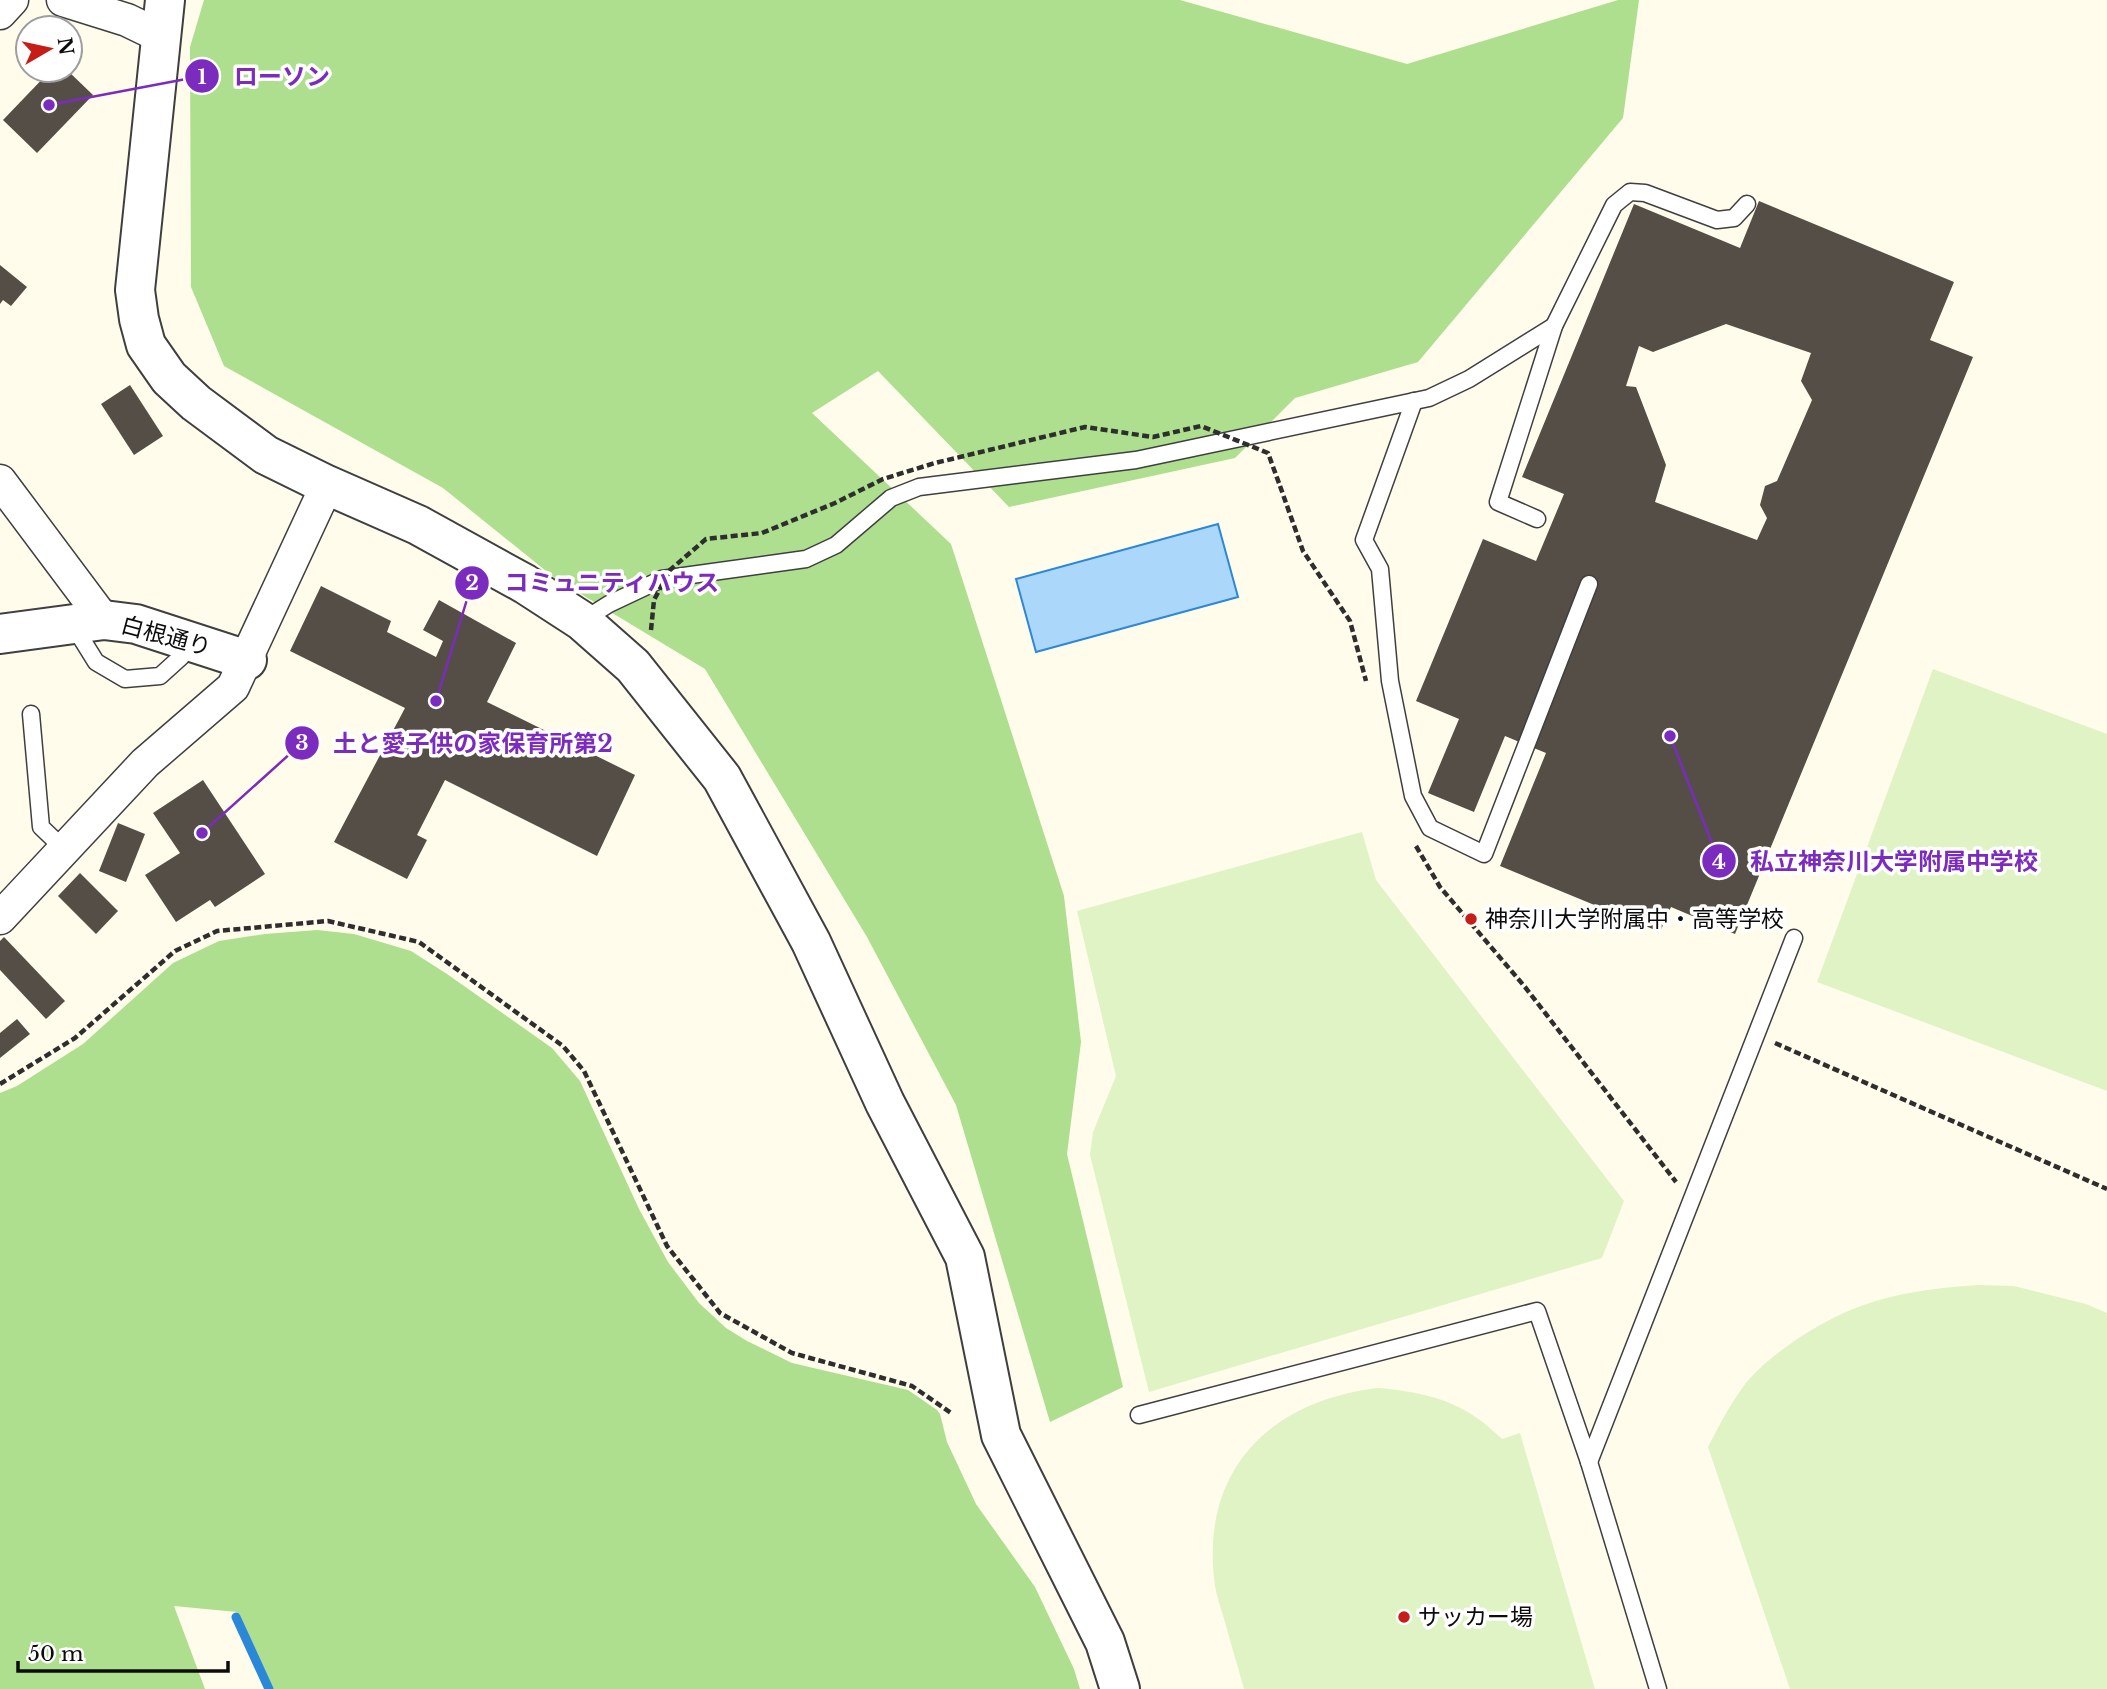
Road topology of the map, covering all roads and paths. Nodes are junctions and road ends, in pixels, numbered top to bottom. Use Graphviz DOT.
graph roads {
  1 [pos="12,0"];
  2 [pos="63,0"];
  3 [pos="0,13"];
  4 [pos="163,18"];
  5 [pos="1747,204"];
  6 [pos="1554,326"];
  7 [pos="1414,401"];
  8 [pos="0,481"];
  9 [pos="327,485"];
  10 [pos="1279,486"];
  11 [pos="1537,519"];
  12 [pos="1589,584"];
  13 [pos="582,621"];
  14 [pos="88,622"];
  15 [pos="651,630"];
  16 [pos="0,635"];
  17 [pos="190,641"];
  18 [pos="247,660"];
  19 [pos="30,714"];
  20 [pos="64,849"];
  21 [pos="0,918"];
  22 [pos="1794,938"];
  23 [pos="1755,1034"];
  24 [pos="0,1084"];
  25 [pos="2107,1189"];
  26 [pos="951,1413"];
  27 [pos="1139,1415"];
  28 [pos="1589,1462"];
  29 [pos="1120,1689"];
  30 [pos="1658,1689"];
  1 -- 3 [label="street"];
  2 -- 4 [label="street"];
  4 -- 9 [label="street"];
  5 -- 6 [label="lane"];
  6 -- 7 [label="lane"];
  6 -- 11 [label="lane"];
  7 -- 12 [label="lane"];
  7 -- 13 [label="lane"];
  8 -- 14 [label="street"];
  9 -- 13 [label="street"];
  9 -- 18 [label="street"];
  10 -- 15 [label="path, bridge"];
  13 -- 29 [label="street"];
  14 -- 16 [label="street, 白根通り"];
  14 -- 17 [label="street, 白根通り"];
  14 -- 17 [label="lane"];
  17 -- 18 [label="street, 白根通り"];
  18 -- 20 [label="street"];
  19 -- 20 [label="lane"];
  20 -- 21 [label="street"];
  22 -- 23 [label="lane"];
  23 -- 25 [label="path"];
  23 -- 28 [label="lane"];
  24 -- 26 [label="path"];
  27 -- 28 [label="lane"];
  28 -- 30 [label="lane"];
}
